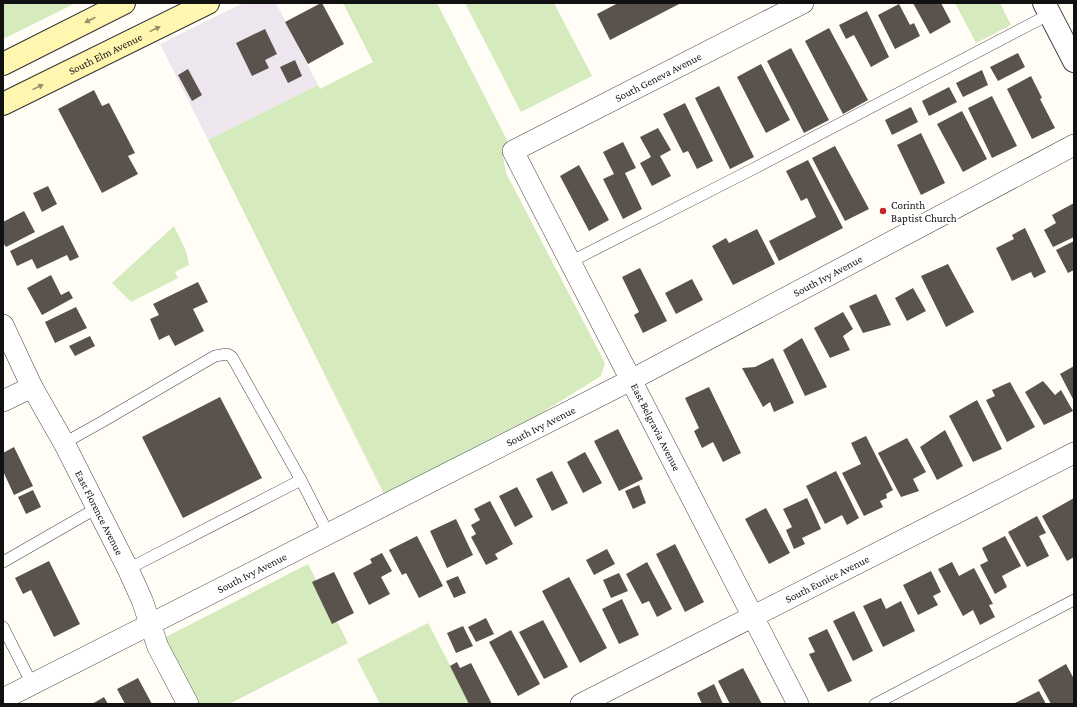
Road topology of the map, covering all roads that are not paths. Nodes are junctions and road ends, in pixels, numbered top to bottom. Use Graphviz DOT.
graph roads {
  1 [pos="124,3"];
  2 [pos="208,3"];
  3 [pos="804,3"];
  4 [pos="1047,8"];
  5 [pos="1074,61"];
  6 [pos="3,64"];
  7 [pos="3,104"];
  8 [pos="1074,145"];
  9 [pos="513,151"];
  10 [pos="570,262"];
  11 [pos="3,325"];
  12 [pos="631,380"];
  13 [pos="32,386"];
  14 [pos="3,401"];
  15 [pos="64,443"];
  16 [pos="1074,453"];
  17 [pos="300,480"];
  18 [pos="97,508"];
  19 [pos="328,533"];
  20 [pos="3,562"];
  21 [pos="128,569"];
  22 [pos="1074,600"];
  23 [pos="753,616"];
  24 [pos="150,625"];
  25 [pos="3,627"];
  26 [pos="32,684"];
  27 [pos="3,699"];
  28 [pos="188,704"];
  29 [pos="581,704"];
  30 [pos="798,704"];
  31 [pos="875,704"];
  1 -- 6 [label="main road, one-way"];
  7 -- 2 [label="main road, South Elm Avenue, one-way"];
  3 -- 9 [label="street, South Geneva Avenue"];
  4 -- 5 [label="street"];
  4 -- 10 [label="lane"];
  8 -- 12 [label="street, South Ivy Avenue"];
  9 -- 10 [label="street, East Belgravia Avenue"];
  10 -- 12 [label="street, East Belgravia Avenue"];
  11 -- 13 [label="street, East Florence Avenue"];
  12 -- 19 [label="street, South Ivy Avenue"];
  12 -- 23 [label="street, East Belgravia Avenue"];
  13 -- 14 [label="street"];
  13 -- 15 [label="street, East Florence Avenue"];
  15 -- 17 [label="lane"];
  15 -- 18 [label="street, East Florence Avenue"];
  16 -- 23 [label="street, South Eunice Avenue"];
  17 -- 19 [label="lane"];
  17 -- 21 [label="lane"];
  18 -- 20 [label="lane"];
  18 -- 21 [label="street, East Florence Avenue"];
  19 -- 24 [label="street, South Ivy Avenue"];
  21 -- 24 [label="street, East Florence Avenue"];
  22 -- 31 [label="lane"];
  23 -- 29 [label="street, South Eunice Avenue"];
  23 -- 30 [label="street, East Belgravia Avenue"];
  24 -- 26 [label="street, South Ivy Avenue"];
  24 -- 28 [label="street, East Florence Avenue"];
  25 -- 26 [label="lane"];
  26 -- 27 [label="street, South Ivy Avenue"];
}
